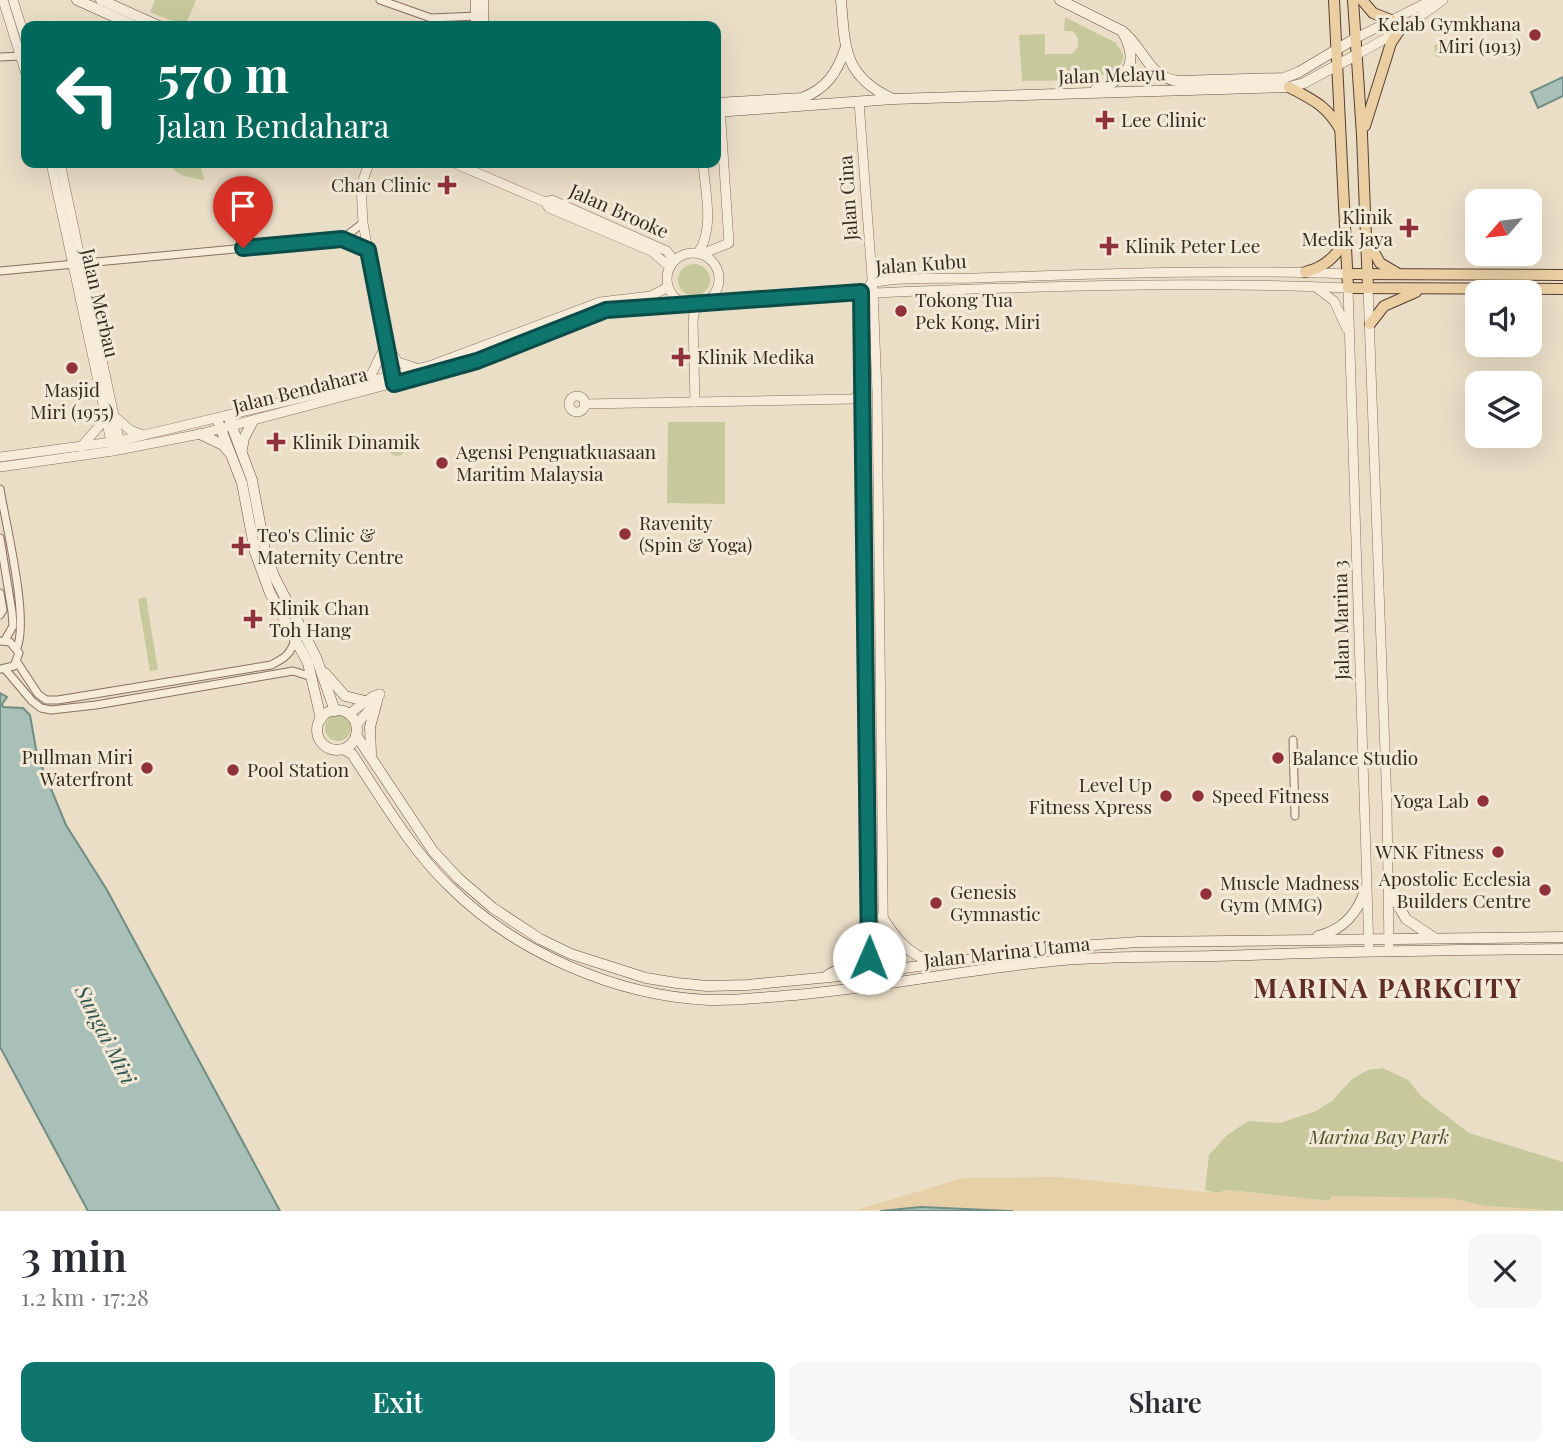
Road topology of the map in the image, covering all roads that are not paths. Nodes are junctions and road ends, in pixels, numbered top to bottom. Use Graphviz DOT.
graph roads {
  1 [pos="3,0"];
  2 [pos="13,0"];
  3 [pos="77,0"];
  4 [pos="380,0"];
  5 [pos="476,0"];
  6 [pos="483,0"];
  7 [pos="841,0"];
  8 [pos="1060,0"];
  9 [pos="1335,0"];
  10 [pos="1353,0"];
  11 [pos="1362,0"];
  12 [pos="1432,0"];
  13 [pos="1443,0"];
  14 [pos="101,3"];
  15 [pos="121,5"];
  16 [pos="1391,20"];
  17 [pos="128,21"];
  18 [pos="150,21"];
  19 [pos="479,21"];
  20 [pos="21,25"];
  21 [pos="1399,30"];
  22 [pos="1122,31"];
  23 [pos="1356,38"];
  24 [pos="845,49"];
  25 [pos="1336,50"];
  26 [pos="1358,54"];
  27 [pos="21,56"];
  28 [pos="0,57"];
  29 [pos="1338,66"];
  30 [pos="1289,87"];
  31 [pos="1087,93"];
  32 [pos="893,99"];
  33 [pos="859,102"];
  34 [pos="721,107"];
  35 [pos="721,107"];
  36 [pos="1342,131"];
  37 [pos="1362,135"];
  38 [pos="721,144"];
  39 [pos="52,168"];
  40 [pos="61,168"];
  41 [pos="367,168"];
  42 [pos="467,168"];
  43 [pos="703,168"];
  44 [pos="363,223"];
  45 [pos="1366,237"];
  46 [pos="342,239"];
  47 [pos="1346,239"];
  48 [pos="368,250"];
  49 [pos="700,254"];
  50 [pos="78,263"];
  51 [pos="672,264"];
  52 [pos="0,271"];
  53 [pos="1306,272"];
  54 [pos="1348,274"];
  55 [pos="1367,274"];
  56 [pos="1399,274"];
  57 [pos="1563,275"];
  58 [pos="1314,286"];
  59 [pos="668,287"];
  60 [pos="872,287"];
  61 [pos="1348,288"];
  62 [pos="1368,288"];
  63 [pos="1425,288"];
  64 [pos="1563,289"];
  65 [pos="861,292"];
  66 [pos="686,304"];
  67 [pos="702,304"];
  68 [pos="1370,324"];
  69 [pos="1351,341"];
  70 [pos="386,345"];
  71 [pos="419,369"];
  72 [pos="393,380"];
  73 [pos="359,384"];
  74 [pos="863,391"];
  75 [pos="695,402"];
  76 [pos="584,404"];
  77 [pos="111,416"];
  78 [pos="253,421"];
  79 [pos="224,422"];
  80 [pos="200,434"];
  81 [pos="145,435"];
  82 [pos="81,446"];
  83 [pos="116,446"];
  84 [pos="242,450"];
  85 [pos="231,454"];
  86 [pos="0,457"];
  87 [pos="2,469"];
  88 [pos="0,489"];
  89 [pos="3,523"];
  90 [pos="0,538"];
  91 [pos="0,593"];
  92 [pos="17,611"];
  93 [pos="0,615"];
  94 [pos="295,639"];
  95 [pos="3,641"];
  96 [pos="17,648"];
  97 [pos="316,657"];
  98 [pos="17,662"];
  99 [pos="2,669"];
  100 [pos="312,677"];
  101 [pos="371,701"];
  102 [pos="335,710"];
  103 [pos="349,714"];
  104 [pos="321,719"];
  105 [pos="356,730"];
  106 [pos="1293,740"];
  107 [pos="343,749"];
  108 [pos="371,754"];
  109 [pos="1295,816"];
  110 [pos="1366,887"];
  111 [pos="1388,887"];
  112 [pos="870,917"];
  113 [pos="883,917"];
  114 [pos="1434,937"];
  115 [pos="1563,937"];
  116 [pos="1368,938"];
  117 [pos="1389,938"];
  118 [pos="1304,940"];
  119 [pos="1563,949"];
  120 [pos="1369,951"];
  121 [pos="1389,951"];
  122 [pos="939,962"];
  123 [pos="883,971"];
  124 [pos="869,972"];
  125 [pos="821,978"];
  126 [pos="884,985"];
  127 [pos="871,987"];
  1 -- 27 [label="street"];
  2 -- 20 [label="street"];
  3 -- 14 [label="main road"];
  4 -- 19 [label="street"];
  5 -- 19 [label="main road"];
  6 -- 19 [label="main road"];
  7 -- 24 [label="main road"];
  8 -- 22 [label="main road"];
  9 -- 25 [label="main road"];
  10 -- 23 [label="main road"];
  11 -- 16 [label="main road"];
  12 -- 16 [label="street"];
  13 -- 21 [label="street"];
  14 -- 15 [label="main road"];
  14 -- 17 [label="main road"];
  15 -- 18 [label="main road"];
  16 -- 23 [label="street"];
  21 -- 26 [label="street"];
  21 -- 37 [label="main road"];
  22 -- 25 [label="main road, Jalan Melayu"];
  22 -- 31 [label="main road"];
  23 -- 25 [label="main road, Jalan Melayu"];
  23 -- 26 [label="main road"];
  24 -- 32 [label="main road"];
  24 -- 34 [label="main road"];
  25 -- 29 [label="main road"];
  26 -- 29 [label="main road, Jalan Melayu"];
  26 -- 37 [label="main road"];
  27 -- 28 [label="street"];
  29 -- 30 [label="main road, Jalan Melayu"];
  29 -- 36 [label="main road"];
  30 -- 31 [label="main road, Jalan Melayu"];
  30 -- 36 [label="main road"];
  31 -- 32 [label="main road, Jalan Melayu"];
  32 -- 33 [label="main road, Jalan Melayu"];
  33 -- 35 [label="main road, Jalan Melayu"];
  33 -- 60 [label="street, Jalan Cina"];
  36 -- 47 [label="main road"];
  37 -- 45 [label="main road"];
  38 -- 49 [label="street"];
  39 -- 50 [label="street, Jalan Merbau"];
  40 -- 50 [label="street, Jalan Merbau"];
  41 -- 44 [label="street"];
  42 -- 51 [label="street, Jalan Brooke"];
  43 -- 49 [label="street"];
  44 -- 46 [label="street"];
  44 -- 48 [label="street"];
  45 -- 55 [label="main road"];
  45 -- 56 [label="main road"];
  46 -- 48 [label="street"];
  46 -- 50 [label="street"];
  47 -- 53 [label="main road"];
  47 -- 54 [label="main road"];
  48 -- 70 [label="street"];
  49 -- 51 [label="street"];
  49 -- 67 [label="street"];
  50 -- 52 [label="street"];
  50 -- 77 [label="street, Jalan Merbau"];
  51 -- 59 [label="street"];
  53 -- 54 [label="street, Jalan Kubu"];
  53 -- 60 [label="street, Jalan Kubu"];
  54 -- 55 [label="main road, Jalan Kubu"];
  54 -- 61 [label="main road"];
  55 -- 56 [label="main road, Jalan Kubu"];
  55 -- 62 [label="main road"];
  56 -- 57 [label="main road, Jalan Kubu"];
  58 -- 60 [label="street, Jalan Kubu"];
  58 -- 61 [label="street, Jalan Kubu"];
  58 -- 69 [label="street"];
  59 -- 66 [label="street"];
  59 -- 71 [label="street, Jalan Bendahara"];
  60 -- 65 [label="street, Jalan Kubu"];
  60 -- 113 [label="street, Jalan Cina"];
  61 -- 62 [label="main road, Jalan Kubu"];
  61 -- 69 [label="street, Jalan Marina 3"];
  62 -- 63 [label="main road, Jalan Kubu"];
  62 -- 68 [label="street, Jalan Marina 3"];
  63 -- 64 [label="main road, Jalan Kubu"];
  63 -- 68 [label="main road"];
  65 -- 67 [label="street"];
  65 -- 74 [label="street"];
  66 -- 67 [label="street"];
  66 -- 72 [label="street, Jalan Bendahara"];
  67 -- 75 [label="street"];
  68 -- 111 [label="street, Jalan Marina 3"];
  69 -- 110 [label="street, Jalan Marina 3"];
  70 -- 71 [label="street"];
  70 -- 72 [label="street"];
  70 -- 73 [label="street"];
  71 -- 72 [label="street, Jalan Bendahara"];
  72 -- 73 [label="street, Jalan Bendahara"];
  72 -- 78 [label="street, Jalan Bendahara"];
  73 -- 79 [label="street, Jalan Bendahara"];
  74 -- 75 [label="street"];
  74 -- 112 [label="street"];
  75 -- 76 [label="street"];
  77 -- 81 [label="street"];
  77 -- 82 [label="street"];
  77 -- 83 [label="street, Jalan Merbau"];
  78 -- 79 [label="street, Jalan Bendahara"];
  78 -- 84 [label="main road"];
  79 -- 80 [label="street, Jalan Bendahara"];
  79 -- 81 [label="street, Jalan Bendahara"];
  79 -- 84 [label="main road"];
  79 -- 85 [label="main road"];
  80 -- 83 [label="street, Jalan Bendahara"];
  80 -- 85 [label="main road"];
  81 -- 83 [label="street, Jalan Bendahara"];
  82 -- 83 [label="street"];
  82 -- 86 [label="street"];
  83 -- 87 [label="street"];
  84 -- 97 [label="main road"];
  85 -- 94 [label="main road"];
  88 -- 89 [label="street"];
  89 -- 92 [label="street"];
  90 -- 92 [label="street"];
  91 -- 93 [label="street"];
  92 -- 95 [label="street"];
  92 -- 96 [label="street"];
  94 -- 98 [label="street"];
  94 -- 100 [label="main road"];
  95 -- 96 [label="street"];
  96 -- 98 [label="street"];
  97 -- 101 [label="main road"];
  97 -- 102 [label="main road"];
  98 -- 99 [label="street"];
  99 -- 100 [label="street"];
  100 -- 104 [label="main road"];
  101 -- 103 [label="street"];
  101 -- 105 [label="street"];
  101 -- 108 [label="main road"];
  102 -- 103 [label="main road"];
  102 -- 104 [label="main road"];
  103 -- 105 [label="main road"];
  104 -- 107 [label="main road"];
  105 -- 107 [label="main road"];
  105 -- 108 [label="main road, Jalan Marina Utama"];
  106 -- 109 [label="street"];
  107 -- 127 [label="main road, Jalan Marina Utama"];
  108 -- 125 [label="main road, Jalan Marina Utama"];
  110 -- 116 [label="street, Jalan Marina 3"];
  110 -- 118 [label="main road"];
  111 -- 114 [label="main road"];
  111 -- 117 [label="street, Jalan Marina 3"];
  112 -- 124 [label="street"];
  112 -- 125 [label="main road"];
  113 -- 122 [label="main road"];
  113 -- 123 [label="street, Jalan Cina"];
  114 -- 115 [label="main road, Jalan Marina Utama"];
  114 -- 117 [label="main road, Jalan Marina Utama"];
  116 -- 117 [label="main road, Jalan Marina Utama"];
  116 -- 118 [label="main road, Jalan Marina Utama"];
  116 -- 120 [label="street, Jalan Marina 3"];
  117 -- 121 [label="street, Jalan Marina 3"];
  118 -- 122 [label="main road, Jalan Marina Utama"];
  119 -- 121 [label="main road, Jalan Marina Utama"];
  120 -- 121 [label="main road, Jalan Marina Utama"];
  120 -- 126 [label="main road, Jalan Marina Utama"];
  122 -- 123 [label="main road, Jalan Marina Utama"];
  123 -- 124 [label="main road, Jalan Marina Utama"];
  123 -- 126 [label="street, Jalan Cina"];
  124 -- 125 [label="main road, Jalan Marina Utama"];
  124 -- 127 [label="street"];
  126 -- 127 [label="main road, Jalan Marina Utama"];
}
